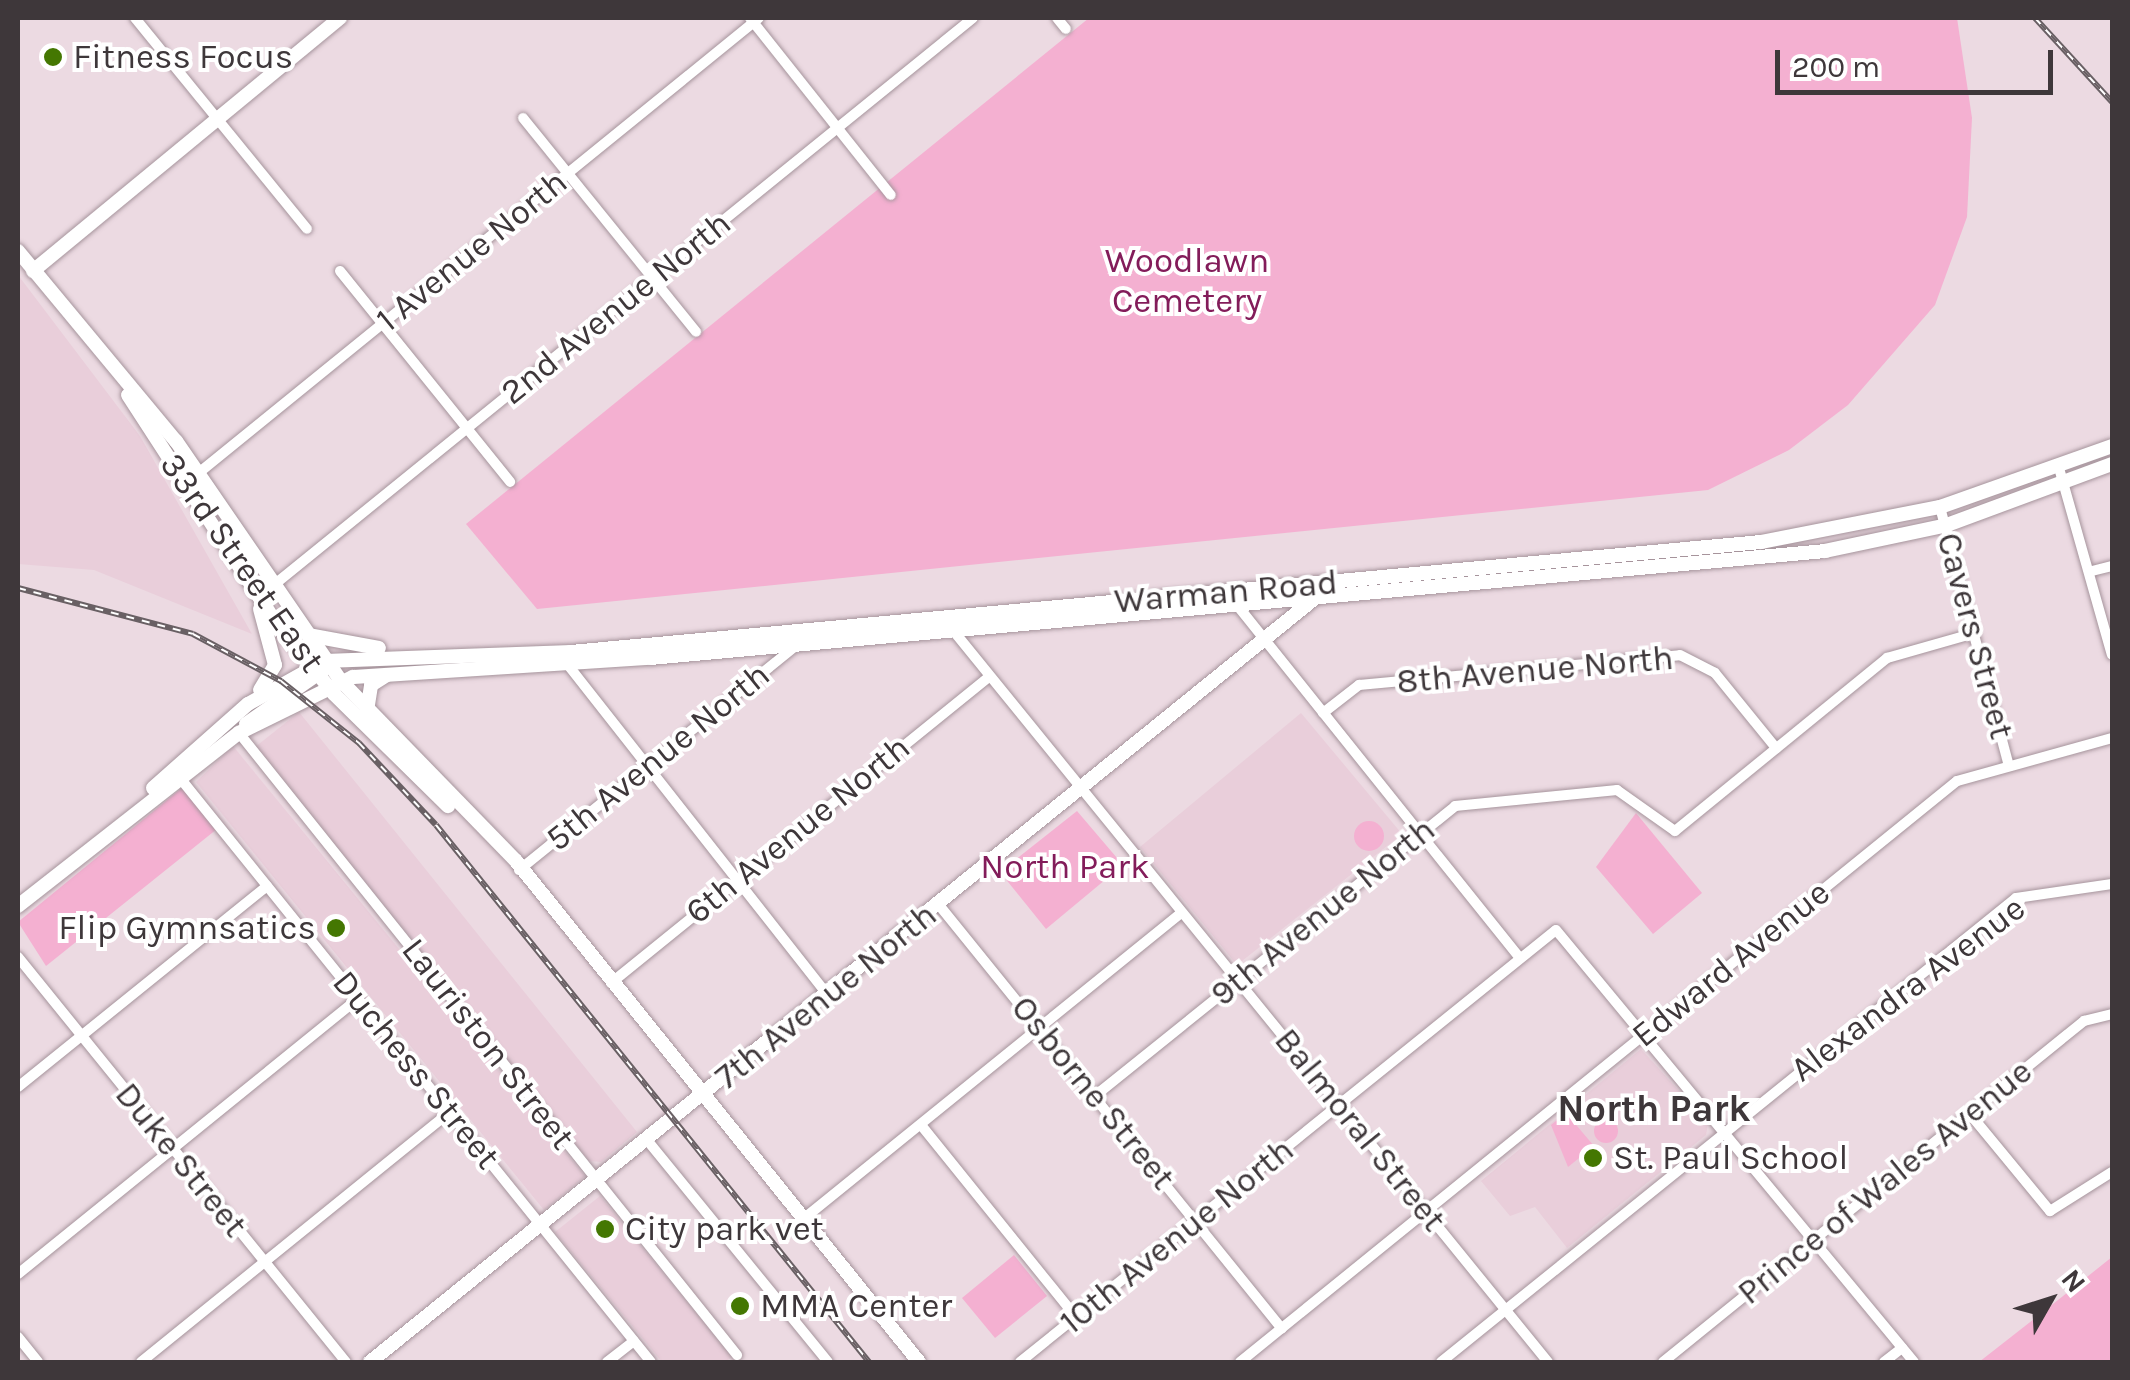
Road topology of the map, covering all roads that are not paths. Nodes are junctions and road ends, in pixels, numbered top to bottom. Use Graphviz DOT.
graph roads {
  1 [pos="135,18"];
  2 [pos="340,18"];
  3 [pos="972,18"];
  4 [pos="1057,18"];
  5 [pos="754,19"];
  6 [pos="1066,30"];
  7 [pos="523,118"];
  8 [pos="217,119"];
  9 [pos="838,127"];
  10 [pos="566,172"];
  11 [pos="891,194"];
  12 [pos="308,229"];
  13 [pos="18,252"];
  14 [pos="33,271"];
  15 [pos="340,271"];
  16 [pos="652,279"];
  17 [pos="383,324"];
  18 [pos="696,332"];
  19 [pos="110,367"];
  20 [pos="467,430"];
  21 [pos="2112,446"];
  22 [pos="2112,464"];
  23 [pos="2059,468"];
  24 [pos="198,474"];
  25 [pos="510,482"];
  26 [pos="185,484"];
  27 [pos="2066,485"];
  28 [pos="1940,506"];
  29 [pos="1947,525"];
  30 [pos="2112,566"];
  31 [pos="2092,571"];
  32 [pos="248,580"];
  33 [pos="1316,592"];
  34 [pos="265,593"];
  35 [pos="1237,605"];
  36 [pos="951,624"];
  37 [pos="302,632"];
  38 [pos="1975,633"];
  39 [pos="798,644"];
  40 [pos="1261,644"];
  41 [pos="2112,654"];
  42 [pos="419,655"];
  43 [pos="568,665"];
  44 [pos="396,670"];
  45 [pos="324,674"];
  46 [pos="987,678"];
  47 [pos="368,711"];
  48 [pos="1323,713"];
  49 [pos="232,716"];
  50 [pos="239,733"];
  51 [pos="2112,738"];
  52 [pos="1776,748"];
  53 [pos="2010,766"];
  54 [pos="644,767"];
  55 [pos="180,778"];
  56 [pos="1080,790"];
  57 [pos="110,831"];
  58 [pos="1420,834"];
  59 [pos="518,871"];
  60 [pos="736,880"];
  61 [pos="2112,884"];
  62 [pos="267,886"];
  63 [pos="939,905"];
  64 [pos="18,906"];
  65 [pos="1180,914"];
  66 [pos="18,957"];
  67 [pos="1519,957"];
  68 [pos="1237,982"];
  69 [pos="610,984"];
  70 [pos="828,994"];
  71 [pos="358,1000"];
  72 [pos="2112,1014"];
  73 [pos="1040,1028"];
  74 [pos="1646,1032"];
  75 [pos="81,1036"];
  76 [pos="18,1087"];
  77 [pos="1096,1095"];
  78 [pos="702,1098"];
  79 [pos="1341,1103"];
  80 [pos="449,1113"];
  81 [pos="1970,1114"];
  82 [pos="921,1124"];
  83 [pos="1727,1132"];
  84 [pos="647,1140"];
  85 [pos="172,1148"];
  86 [pos="2112,1172"];
  87 [pos="597,1180"];
  88 [pos="1426,1211"];
  89 [pos="802,1220"];
  90 [pos="1196,1220"];
  91 [pos="540,1226"];
  92 [pos="1814,1240"];
  93 [pos="264,1263"];
  94 [pos="18,1274"];
  95 [pos="1506,1310"];
  96 [pos="1076,1317"];
  97 [pos="1282,1329"];
  98 [pos="18,1337"];
  99 [pos="634,1340"];
  100 [pos="1902,1348"];
  101 [pos="737,1354"];
  102 [pos="38,1362"];
  103 [pos="141,1362"];
  104 [pos="346,1362"];
  105 [pos="370,1362"];
  106 [pos="607,1362"];
  107 [pos="652,1362"];
  108 [pos="828,1362"];
  109 [pos="919,1362"];
  110 [pos="1020,1362"];
  111 [pos="1240,1362"];
  112 [pos="1441,1362"];
  113 [pos="1548,1362"];
  114 [pos="1663,1362"];
  115 [pos="1884,1362"];
  116 [pos="1914,1362"];
  1 -- 8 [label="street"];
  2 -- 8 [label="main road"];
  3 -- 9 [label="street, 2nd Avenue North"];
  4 -- 6 [label="street"];
  5 -- 9 [label="street"];
  5 -- 10 [label="street, 1 Avenue North"];
  7 -- 10 [label="street"];
  8 -- 12 [label="street"];
  8 -- 14 [label="main road"];
  9 -- 11 [label="street"];
  9 -- 16 [label="street, 2nd Avenue North"];
  10 -- 16 [label="street"];
  10 -- 17 [label="street, 1 Avenue North"];
  13 -- 14 [label="main road, 33rd Street East"];
  14 -- 19 [label="main road, 33rd Street East"];
  15 -- 17 [label="street"];
  16 -- 18 [label="street"];
  16 -- 20 [label="street, 2nd Avenue North"];
  17 -- 20 [label="street"];
  17 -- 24 [label="street, 1 Avenue North"];
  19 -- 24 [label="main road, 33rd Street East"];
  19 -- 26 [label="main road, 33rd Street East"];
  20 -- 25 [label="street"];
  20 -- 34 [label="street, 2nd Avenue North"];
  21 -- 23 [label="main road, Warman Road"];
  22 -- 27 [label="main road, Warman Road"];
  23 -- 27 [label="street"];
  23 -- 28 [label="main road, Warman Road"];
  24 -- 26 [label="street, 1 Avenue North"];
  24 -- 34 [label="main road, 33rd Street East"];
  26 -- 32 [label="main road, 33rd Street East"];
  27 -- 29 [label="main road, Warman Road"];
  27 -- 31 [label="street"];
  28 -- 29 [label="street, Cavers Street"];
  28 -- 33 [label="main road, Warman Road"];
  29 -- 33 [label="main road, Warman Road"];
  29 -- 38 [label="street, Cavers Street"];
  30 -- 31 [label="street"];
  31 -- 41 [label="street"];
  32 -- 34 [label="main road, 33rd Street East"];
  32 -- 49 [label="main road"];
  33 -- 35 [label="main road, Warman Road"];
  33 -- 36 [label="main road, Warman Road"];
  33 -- 40 [label="main road, 7th Avenue North"];
  34 -- 37 [label="main road, 33rd Street East"];
  34 -- 45 [label="main road, 33rd Street East"];
  35 -- 36 [label="main road, Warman Road"];
  35 -- 40 [label="street"];
  36 -- 39 [label="main road, Warman Road"];
  36 -- 42 [label="main road, Warman Road"];
  36 -- 46 [label="street, Balmoral Street"];
  37 -- 42 [label="main road"];
  37 -- 45 [label="main road, 33rd Street East"];
  38 -- 52 [label="street, 9th Avenue North"];
  38 -- 53 [label="street, Cavers Street"];
  39 -- 43 [label="main road, Warman Road"];
  39 -- 54 [label="street, 5th Avenue North"];
  40 -- 48 [label="street"];
  40 -- 56 [label="main road, 7th Avenue North"];
  42 -- 45 [label="main road, Warman Road"];
  43 -- 44 [label="main road, Warman Road"];
  43 -- 54 [label="street"];
  44 -- 45 [label="main road, Warman Road"];
  44 -- 47 [label="main road"];
  45 -- 47 [label="main road, 33rd Street East"];
  45 -- 49 [label="main road"];
  45 -- 50 [label="main road"];
  45 -- 59 [label="main road, 33rd Street East"];
  46 -- 56 [label="street, Balmoral Street"];
  46 -- 60 [label="street, 6th Avenue North"];
  47 -- 59 [label="main road, 33rd Street East"];
  48 -- 52 [label="street, 8th Avenue North"];
  48 -- 58 [label="street"];
  49 -- 57 [label="main road"];
  50 -- 55 [label="main road"];
  50 -- 87 [label="street, Lauriston Street"];
  51 -- 53 [label="street, Edward Avenue"];
  52 -- 58 [label="street, 9th Avenue North"];
  53 -- 74 [label="street, Edward Avenue"];
  54 -- 59 [label="street, 5th Avenue North"];
  54 -- 60 [label="street"];
  55 -- 57 [label="main road"];
  55 -- 62 [label="street, Duchess Street"];
  56 -- 63 [label="main road, 7th Avenue North"];
  56 -- 65 [label="street, Balmoral Street"];
  57 -- 64 [label="main road"];
  58 -- 67 [label="street"];
  58 -- 68 [label="street, 9th Avenue North"];
  59 -- 69 [label="main road, 33rd Street East"];
  60 -- 69 [label="street, 6th Avenue North"];
  60 -- 70 [label="street"];
  61 -- 83 [label="street, Alexandra Avenue"];
  62 -- 71 [label="street, Duchess Street"];
  62 -- 75 [label="street"];
  63 -- 70 [label="main road, 7th Avenue North"];
  63 -- 73 [label="street, Osborne Street"];
  65 -- 68 [label="street, Balmoral Street"];
  65 -- 73 [label="street"];
  66 -- 75 [label="street, Duke Street"];
  67 -- 74 [label="street, 10th Avenue North"];
  67 -- 79 [label="street, 10th Avenue North"];
  68 -- 77 [label="street, 9th Avenue North"];
  68 -- 79 [label="street, Balmoral Street"];
  69 -- 78 [label="main road, 33rd Street East"];
  70 -- 78 [label="main road, 7th Avenue North"];
  71 -- 80 [label="street, Duchess Street"];
  71 -- 85 [label="street"];
  72 -- 81 [label="street, Prince of Wales Avenue"];
  73 -- 77 [label="street, Osborne Street"];
  73 -- 82 [label="street"];
  74 -- 83 [label="street"];
  74 -- 88 [label="street, Edward Avenue"];
  75 -- 76 [label="street"];
  75 -- 85 [label="street, Duke Street"];
  77 -- 90 [label="street, Osborne Street"];
  78 -- 84 [label="main road, 7th Avenue North"];
  78 -- 89 [label="main road, 33rd Street East"];
  79 -- 88 [label="street, Balmoral Street"];
  79 -- 90 [label="street, 10th Avenue North"];
  80 -- 91 [label="street, Duchess Street"];
  80 -- 93 [label="street"];
  81 -- 86 [label="street"];
  81 -- 92 [label="street, Prince of Wales Avenue"];
  82 -- 89 [label="street"];
  82 -- 96 [label="street"];
  83 -- 92 [label="street"];
  83 -- 95 [label="street, Alexandra Avenue"];
  84 -- 87 [label="main road, 7th Avenue North"];
  84 -- 108 [label="street"];
  85 -- 93 [label="street, Duke Street"];
  85 -- 94 [label="street"];
  87 -- 91 [label="main road, 7th Avenue North"];
  87 -- 101 [label="street, Lauriston Street"];
  88 -- 95 [label="street, Balmoral Street"];
  88 -- 97 [label="street, Edward Avenue"];
  89 -- 109 [label="main road, 33rd Street East"];
  90 -- 96 [label="street, 10th Avenue North"];
  90 -- 97 [label="street, Osborne Street"];
  91 -- 99 [label="street, Duchess Street"];
  91 -- 105 [label="main road, 7th Avenue North"];
  92 -- 100 [label="street"];
  92 -- 114 [label="street, Prince of Wales Avenue"];
  93 -- 103 [label="street"];
  93 -- 104 [label="street, Duke Street"];
  95 -- 112 [label="street, Alexandra Avenue"];
  95 -- 113 [label="street, Balmoral Street"];
  96 -- 110 [label="street, 10th Avenue North"];
  97 -- 111 [label="street, Edward Avenue"];
  98 -- 102 [label="street"];
  99 -- 106 [label="street"];
  99 -- 107 [label="street, Duchess Street"];
  100 -- 115 [label="street"];
  100 -- 116 [label="street"];
}
